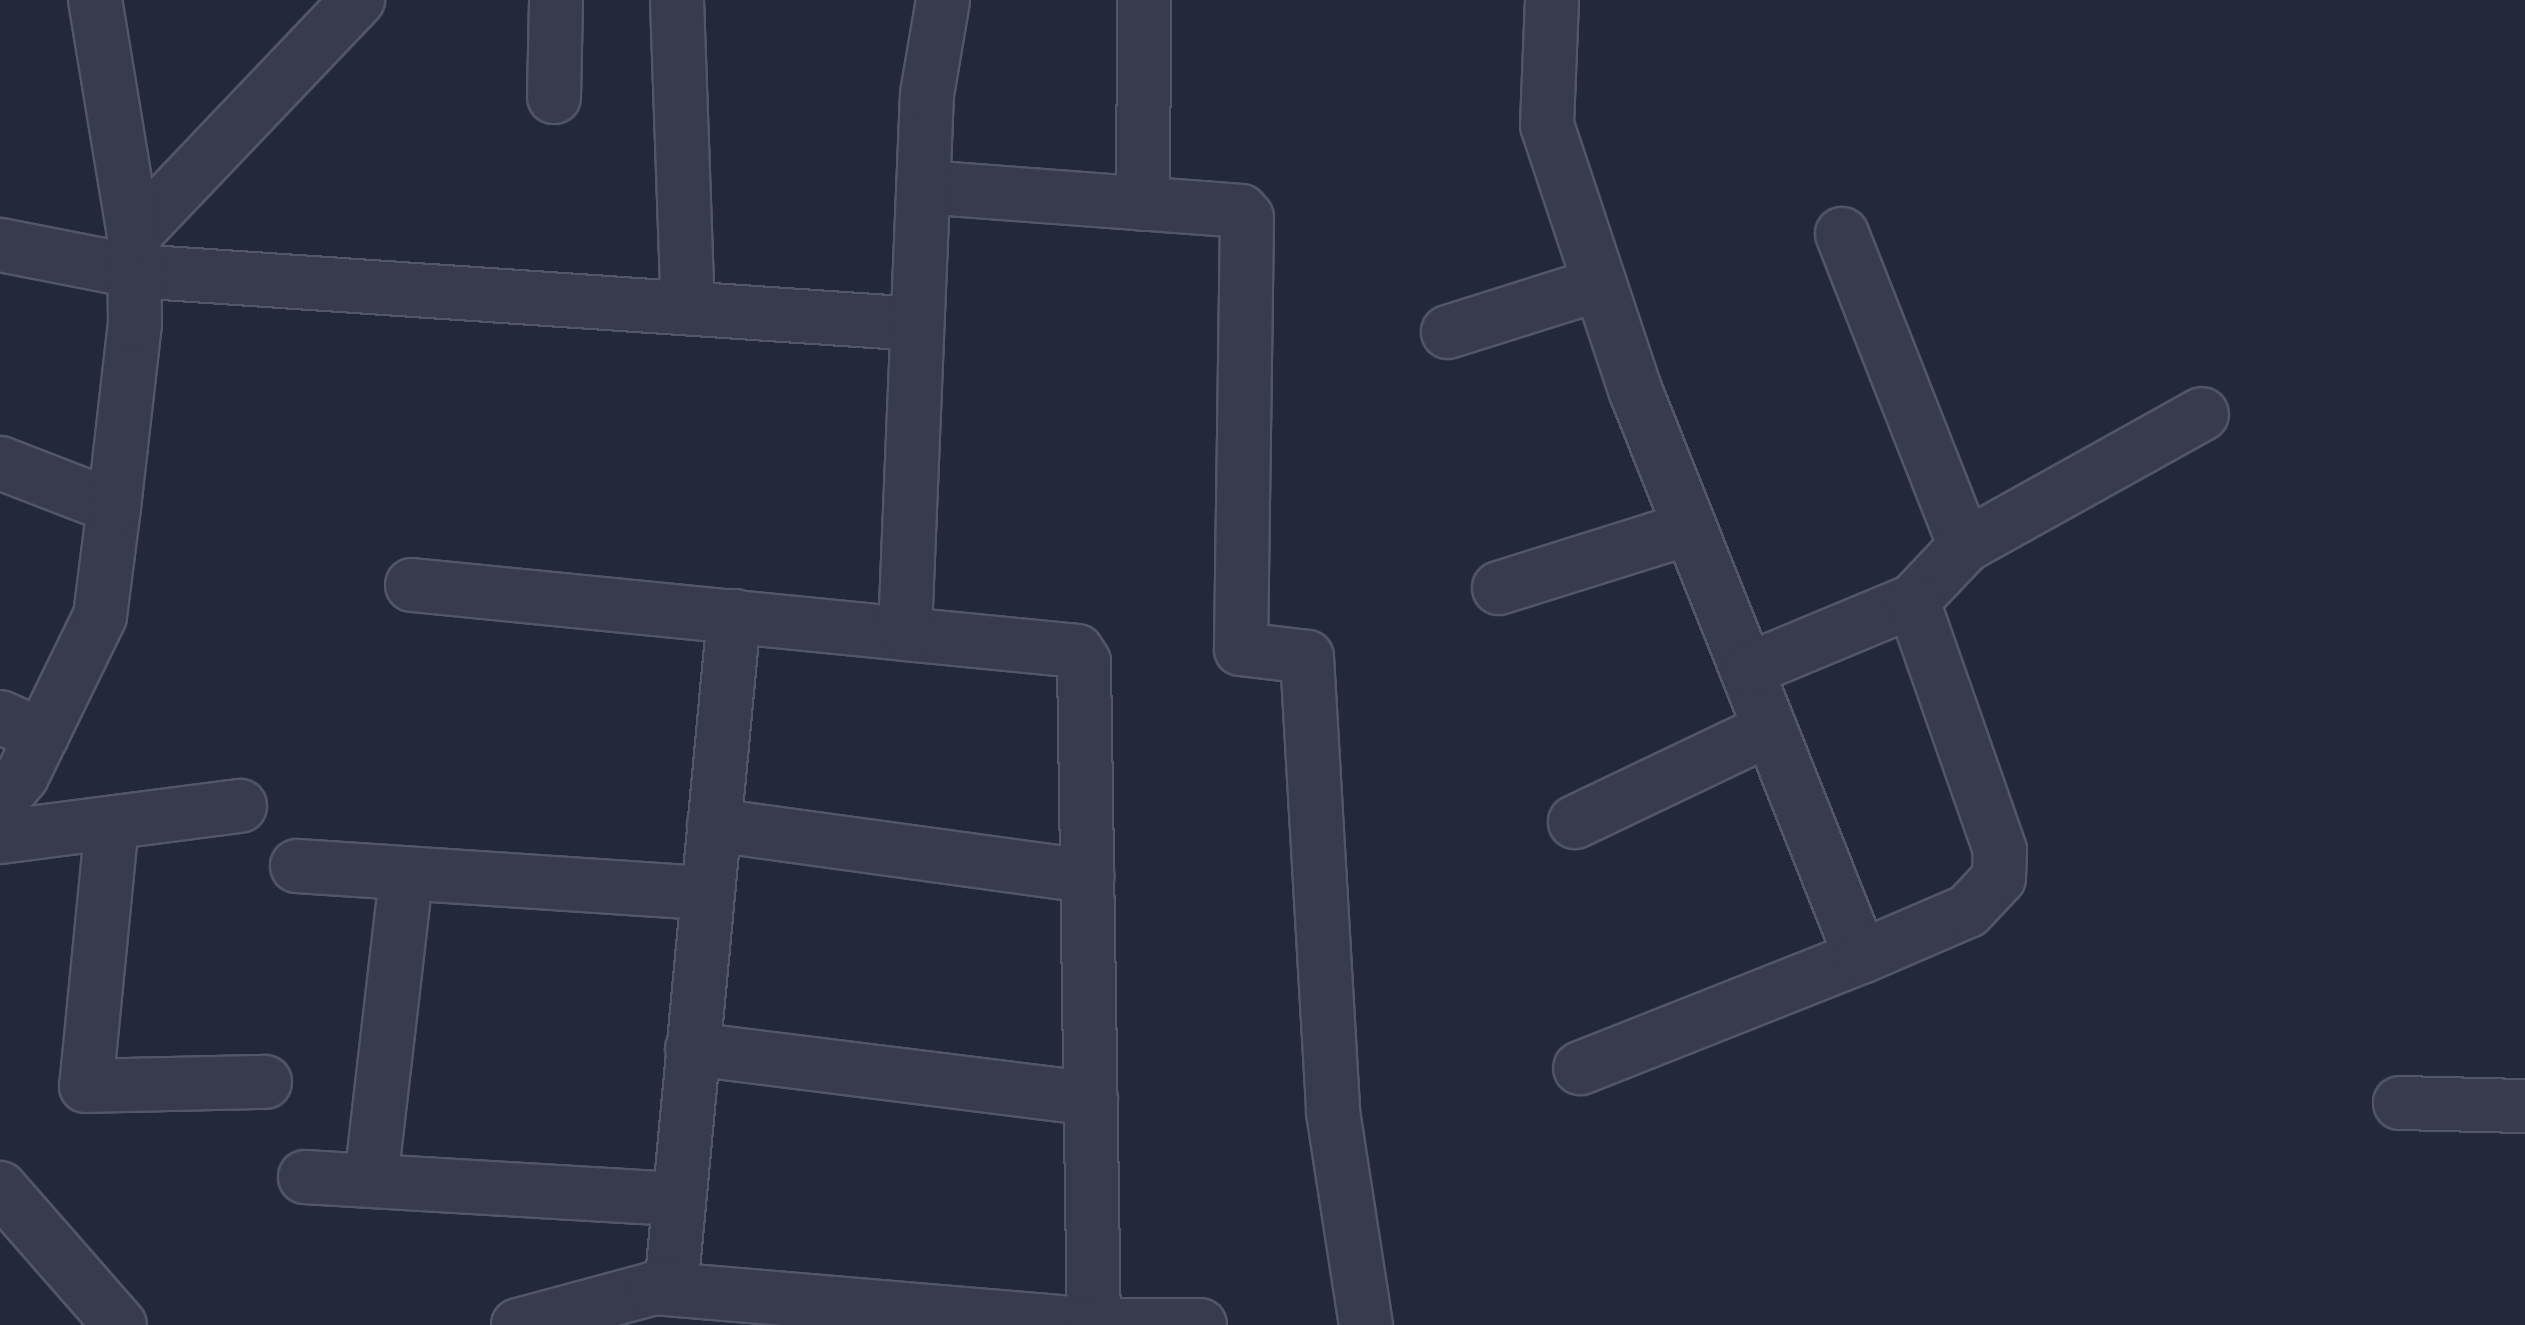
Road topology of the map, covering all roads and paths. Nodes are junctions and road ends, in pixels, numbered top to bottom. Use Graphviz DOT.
graph roads {
  1 [pos="94,0"];
  2 [pos="556,0"];
  3 [pos="677,0"];
  4 [pos="942,0"];
  5 [pos="1144,0"];
  6 [pos="1552,0"];
  7 [pos="348,4"];
  8 [pos="554,97"];
  9 [pos="923,187"];
  10 [pos="1143,204"];
  11 [pos="1842,234"];
  12 [pos="0,245"];
  13 [pos="134,253"];
  14 [pos="1600,284"];
  15 [pos="688,308"];
  16 [pos="917,324"];
  17 [pos="1448,332"];
  18 [pos="2202,414"];
  19 [pos="0,463"];
  20 [pos="114,507"];
  21 [pos="1690,528"];
  22 [pos="1966,546"];
  23 [pos="412,586"];
  24 [pos="1500,588"];
  25 [pos="1913,601"];
  26 [pos="734,616"];
  27 [pos="905,632"];
  28 [pos="1746,670"];
  29 [pos="21,726"];
  30 [pos="1770,728"];
  31 [pos="0,802"];
  32 [pos="240,806"];
  33 [pos="112,822"];
  34 [pos="1574,822"];
  35 [pos="714,825"];
  36 [pos="0,837"];
  37 [pos="297,866"];
  38 [pos="406,876"];
  39 [pos="1088,876"];
  40 [pos="707,892"];
  41 [pos="1861,957"];
  42 [pos="692,1049"];
  43 [pos="1580,1068"];
  44 [pos="265,1082"];
  45 [pos="1091,1099"];
  46 [pos="2400,1103"];
  47 [pos="2525,1106"];
  48 [pos="305,1177"];
  49 [pos="371,1180"];
  50 [pos="0,1188"];
  51 [pos="678,1199"];
  52 [pos="671,1289"];
  53 [pos="804,1313"];
  54 [pos="1094,1324"];
  55 [pos="1366,1324"];
  56 [pos="120,1325"];
  57 [pos="518,1325"];
  58 [pos="1200,1325"];
  59 [pos="1344,1325"];
  60 [pos="1394,1325"];
  1 -- 13 [label="street"];
  2 -- 8 [label="street"];
  3 -- 15 [label="street"];
  4 -- 9 [label="street"];
  5 -- 10 [label="street"];
  6 -- 14 [label="street"];
  7 -- 13 [label="street"];
  9 -- 10 [label="street"];
  9 -- 16 [label="street"];
  10 -- 55 [label="street"];
  11 -- 22 [label="street"];
  12 -- 13 [label="street"];
  13 -- 15 [label="street"];
  13 -- 20 [label="street"];
  14 -- 17 [label="street"];
  14 -- 21 [label="street"];
  15 -- 16 [label="street"];
  16 -- 27 [label="street"];
  18 -- 22 [label="street"];
  19 -- 20 [label="street"];
  20 -- 29 [label="street"];
  21 -- 24 [label="street"];
  21 -- 28 [label="street"];
  22 -- 25 [label="street"];
  23 -- 26 [label="street"];
  25 -- 28 [label="street"];
  25 -- 41 [label="street"];
  26 -- 27 [label="street"];
  26 -- 35 [label="street"];
  27 -- 39 [label="street"];
  28 -- 30 [label="street"];
  29 -- 31 [label="street"];
  30 -- 34 [label="street"];
  30 -- 41 [label="street"];
  32 -- 33 [label="street"];
  33 -- 36 [label="street"];
  33 -- 44 [label="street"];
  35 -- 39 [label="street"];
  35 -- 40 [label="street"];
  37 -- 38 [label="street"];
  38 -- 40 [label="street"];
  38 -- 49 [label="street"];
  39 -- 45 [label="street"];
  40 -- 42 [label="street"];
  41 -- 43 [label="street"];
  42 -- 45 [label="street"];
  42 -- 51 [label="street"];
  45 -- 54 [label="street"];
  46 -- 47 [label="street"];
  48 -- 49 [label="street"];
  49 -- 51 [label="street"];
  50 -- 56 [label="street"];
  51 -- 52 [label="street"];
  52 -- 53 [label="street"];
  52 -- 57 [label="street"];
  53 -- 54 [label="street"];
  54 -- 58 [label="street"];
  55 -- 59 [label="street"];
  55 -- 60 [label="street"];
}
